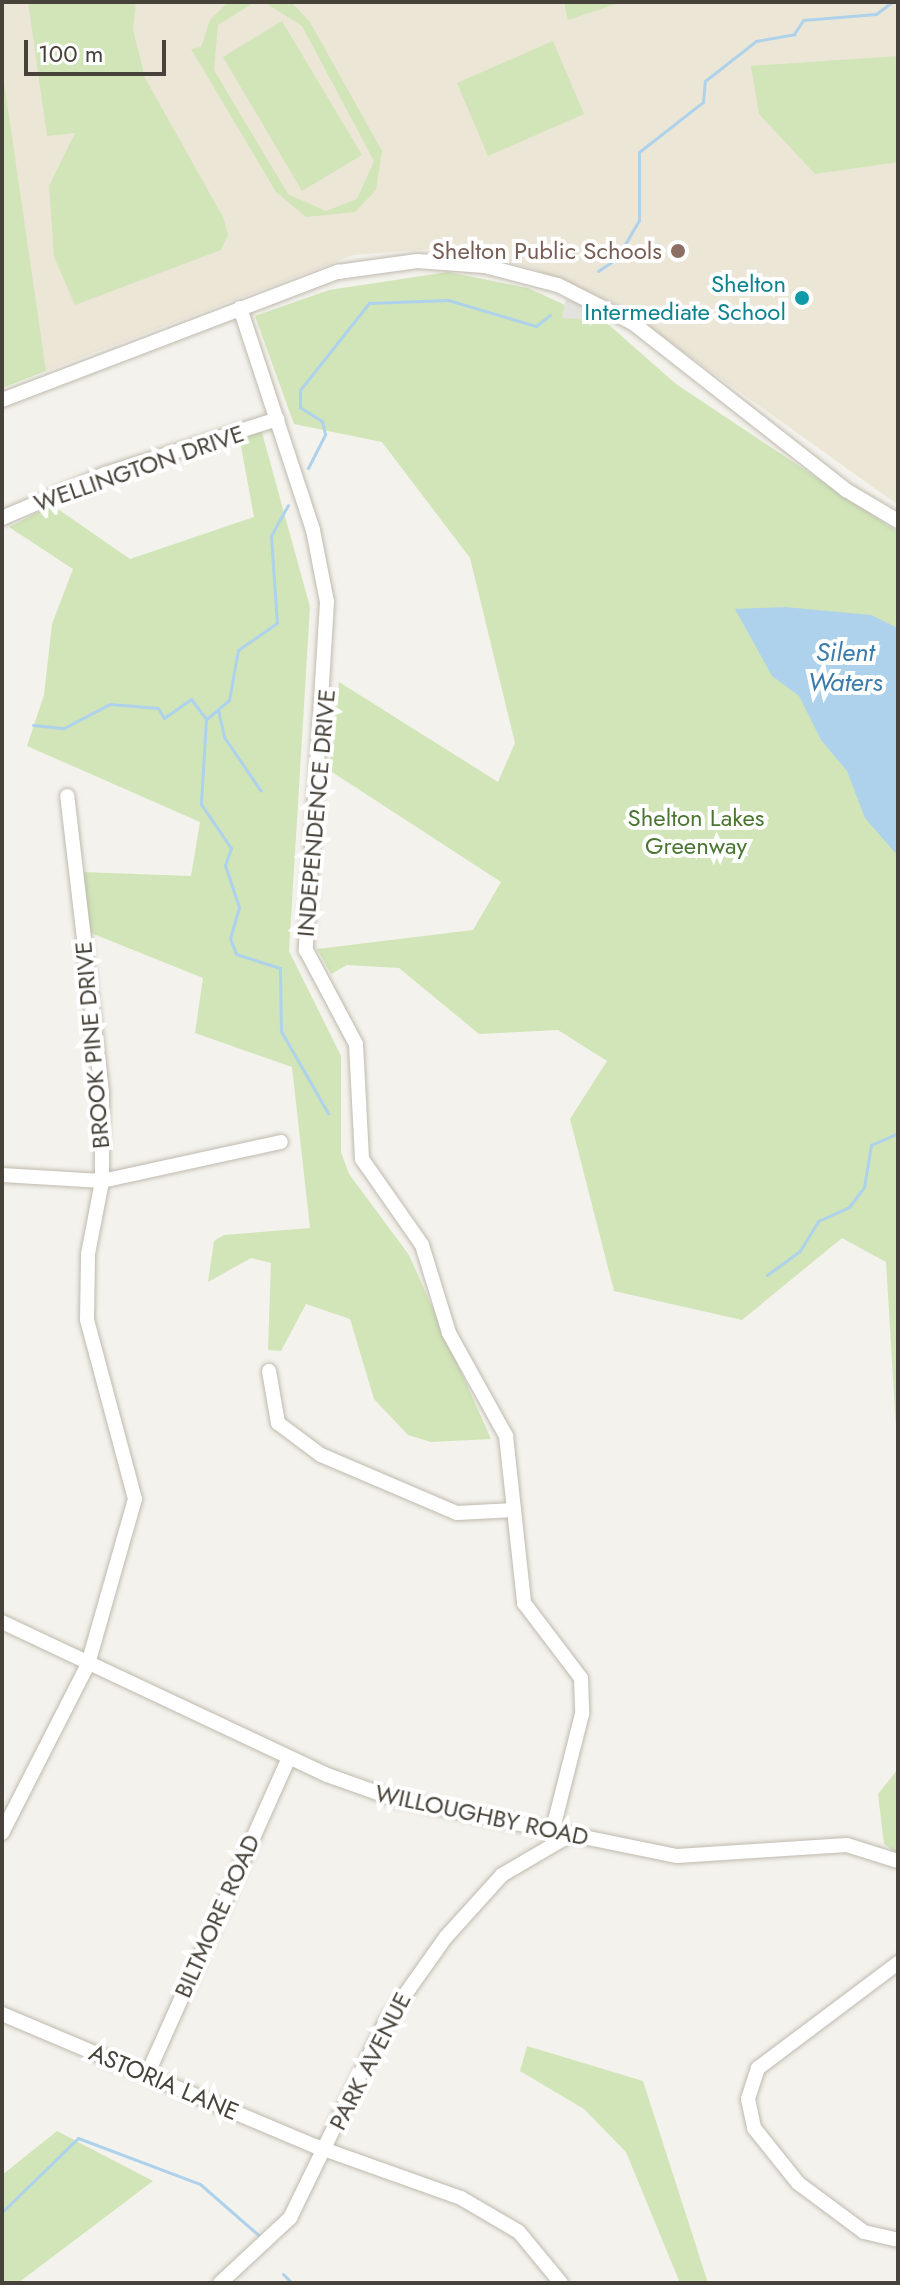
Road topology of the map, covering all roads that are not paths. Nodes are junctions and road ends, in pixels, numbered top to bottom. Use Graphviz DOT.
graph roads {
  1 [pos="240,308"];
  2 [pos="2,400"];
  3 [pos="277,419"];
  4 [pos="2,518"];
  5 [pos="898,521"];
  6 [pos="67,796"];
  7 [pos="281,1142"];
  8 [pos="2,1175"];
  9 [pos="102,1181"];
  10 [pos="269,1371"];
  11 [pos="514,1510"];
  12 [pos="2,1622"];
  13 [pos="88,1664"];
  14 [pos="289,1758"];
  15 [pos="548,1828"];
  16 [pos="2,1833"];
  17 [pos="572,1834"];
  18 [pos="539,1852"];
  19 [pos="898,1861"];
  20 [pos="898,1963"];
  21 [pos="2,2014"];
  22 [pos="147,2075"];
  23 [pos="325,2149"];
  24 [pos="898,2240"];
  25 [pos="220,2283"];
  26 [pos="561,2283"];
  1 -- 2 [label="street"];
  1 -- 3 [label="street, INDEPENDENCE DRIVE"];
  1 -- 5 [label="street"];
  3 -- 4 [label="street, WELLINGTON DRIVE"];
  3 -- 11 [label="street, INDEPENDENCE DRIVE"];
  6 -- 9 [label="street, BROOK PINE DRIVE"];
  7 -- 9 [label="street"];
  8 -- 9 [label="street"];
  9 -- 13 [label="street, BROOK PINE DRIVE"];
  10 -- 11 [label="street"];
  11 -- 15 [label="street, INDEPENDENCE DRIVE"];
  12 -- 13 [label="street, WILLOUGHBY ROAD"];
  13 -- 14 [label="street, WILLOUGHBY ROAD"];
  13 -- 16 [label="street, BROOK PINE DRIVE"];
  14 -- 15 [label="street, WILLOUGHBY ROAD"];
  14 -- 22 [label="street, BILTMORE ROAD"];
  15 -- 17 [label="street, WILLOUGHBY ROAD"];
  15 -- 18 [label="street"];
  17 -- 18 [label="street, PARK AVENUE"];
  17 -- 19 [label="street, WILLOUGHBY ROAD"];
  18 -- 23 [label="street, PARK AVENUE"];
  20 -- 24 [label="street"];
  21 -- 22 [label="street, ASTORIA LANE"];
  22 -- 23 [label="street, ASTORIA LANE"];
  23 -- 25 [label="street, PARK AVENUE"];
  23 -- 26 [label="street, ASTORIA LANE"];
}
